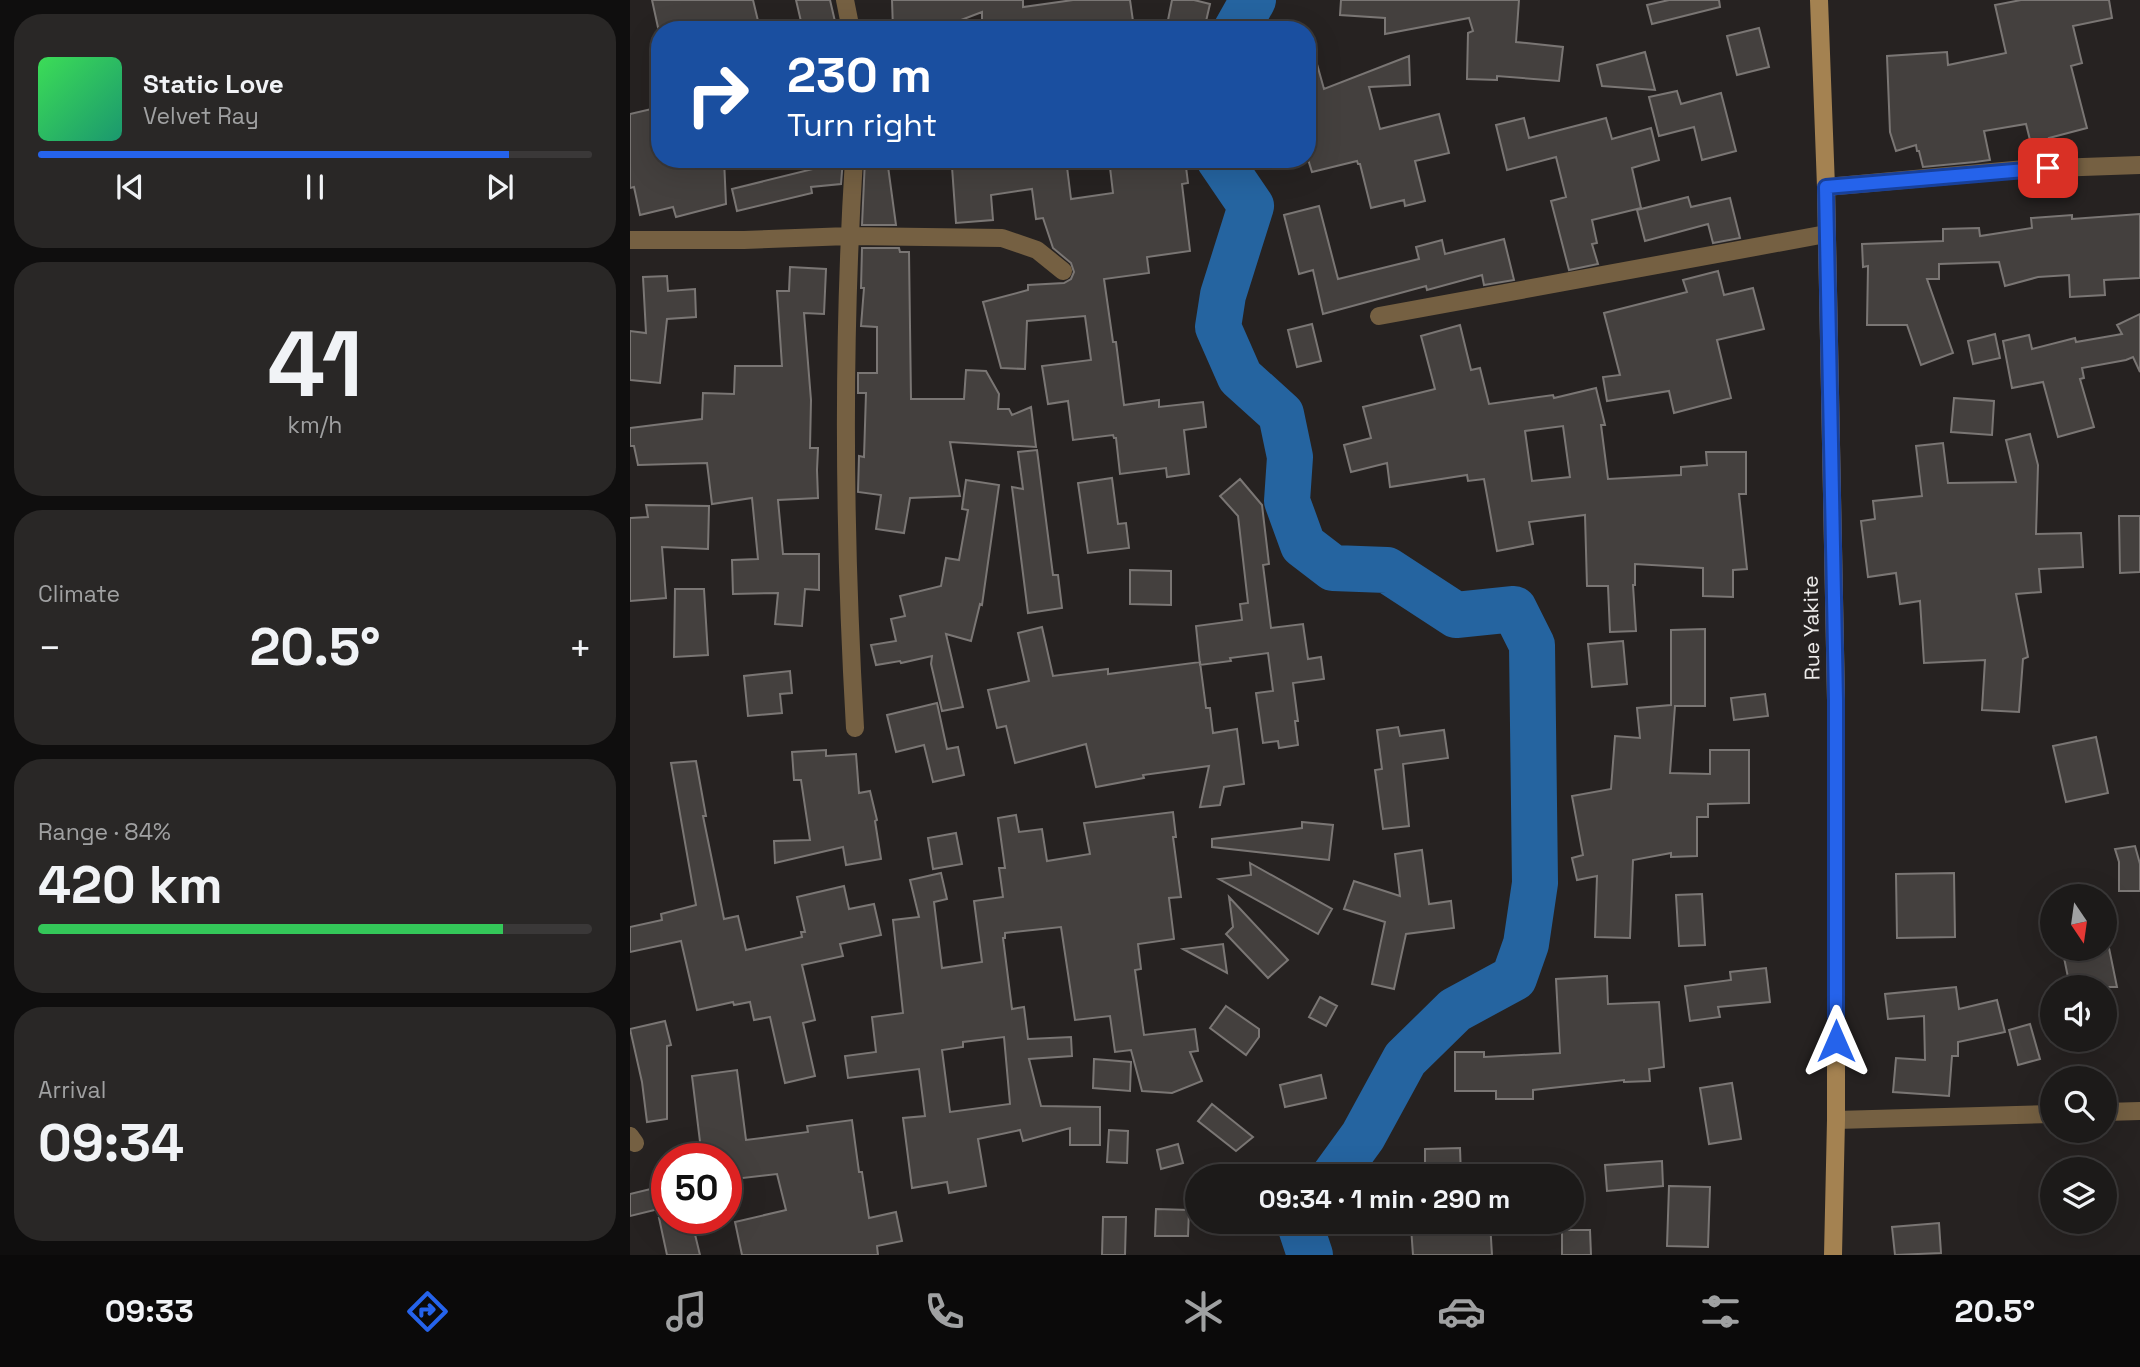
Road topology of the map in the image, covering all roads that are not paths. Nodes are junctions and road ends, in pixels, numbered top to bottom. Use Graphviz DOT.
graph roads {
  1 [pos="845,0"];
  2 [pos="1819,0"];
  3 [pos="849,21"];
  4 [pos="2140,165"];
  5 [pos="853,168"];
  6 [pos="1826,187"];
  7 [pos="1826,234"];
  8 [pos="849,236"];
  9 [pos="630,240"];
  10 [pos="1063,271"];
  11 [pos="1380,316"];
  12 [pos="855,728"];
  13 [pos="2140,1111"];
  14 [pos="2117,1112"];
  15 [pos="2040,1114"];
  16 [pos="1836,1120"];
  17 [pos="1833,1255"];
  1 -- 3 [label="street"];
  2 -- 6 [label="main road, Rue Yakite"];
  4 -- 6 [label="street"];
  5 -- 8 [label="street"];
  6 -- 7 [label="main road, Rue Yakite"];
  7 -- 11 [label="street"];
  7 -- 16 [label="main road, Rue Yakite"];
  8 -- 9 [label="street"];
  8 -- 10 [label="street"];
  8 -- 12 [label="street"];
  13 -- 14 [label="street"];
  15 -- 16 [label="street"];
  16 -- 17 [label="main road, Rue Yakite"];
}
